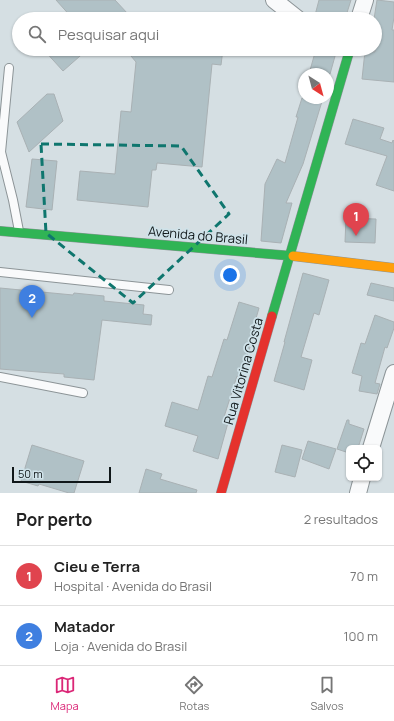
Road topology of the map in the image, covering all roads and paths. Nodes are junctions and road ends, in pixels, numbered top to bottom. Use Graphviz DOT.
graph roads {
  1 [pos="274,0"];
  2 [pos="364,0"];
  3 [pos="289,12"];
  4 [pos="361,12"];
  5 [pos="348,56"];
  6 [pos="9,68"];
  7 [pos="0,231"];
  8 [pos="19,233"];
  9 [pos="291,256"];
  10 [pos="394,268"];
  11 [pos="0,272"];
  12 [pos="169,290"];
  13 [pos="394,373"];
  14 [pos="0,377"];
  15 [pos="83,393"];
  16 [pos="373,445"];
  17 [pos="361,481"];
  18 [pos="221,493"];
  19 [pos="358,493"];
  1 -- 3 [label="street"];
  2 -- 4 [label="street"];
  5 -- 9 [label="street, Rua Vitorina Costa"];
  6 -- 8 [label="lane"];
  7 -- 8 [label="street, Avenida do Brasil"];
  8 -- 9 [label="street, Avenida do Brasil"];
  9 -- 10 [label="street, Avenida do Brasil"];
  9 -- 18 [label="street, Rua Vitorina Costa"];
  11 -- 12 [label="lane"];
  13 -- 16 [label="street"];
  14 -- 15 [label="lane"];
  17 -- 19 [label="street"];
}
